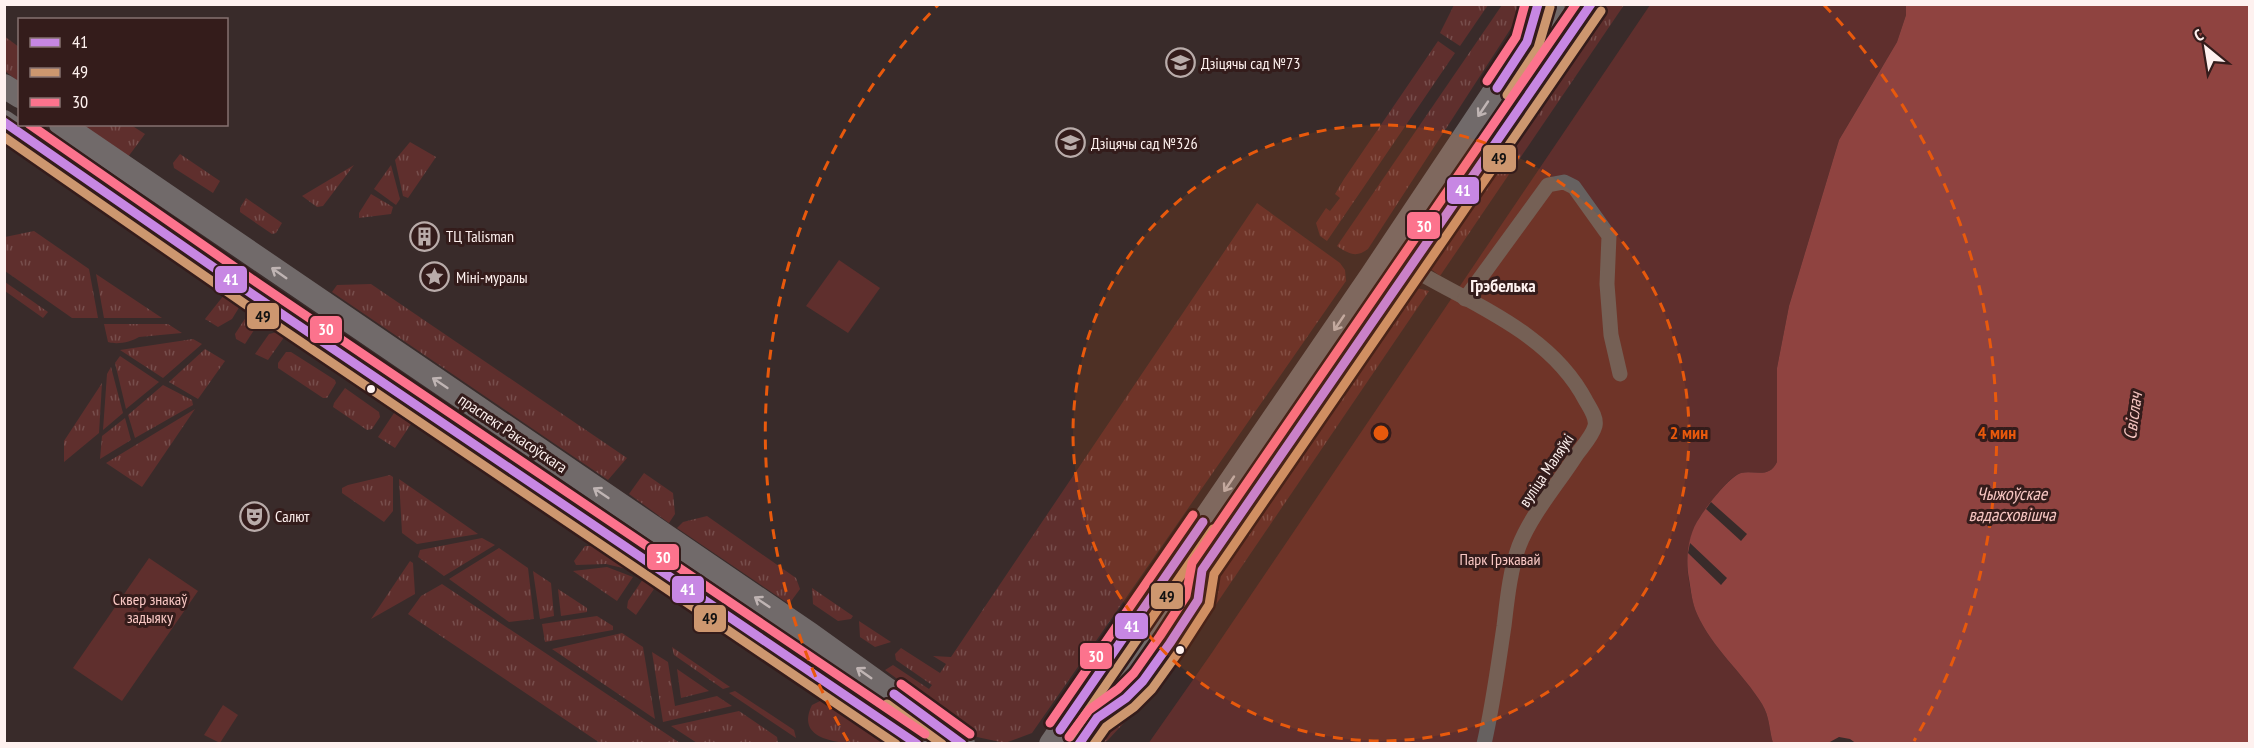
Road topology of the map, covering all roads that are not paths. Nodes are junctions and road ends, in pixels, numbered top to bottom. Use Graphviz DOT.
graph roads {
  1 [pos="1553,4"];
  2 [pos="1590,4"];
  3 [pos="4,86"];
  4 [pos="18,95"];
  5 [pos="4,122"];
  6 [pos="64,126"];
  7 [pos="1411,268"];
  8 [pos="1372,275"];
  9 [pos="1395,290"];
  10 [pos="1465,299"];
  11 [pos="1620,374"];
  12 [pos="918,744"];
  13 [pos="963,744"];
  14 [pos="1051,744"];
  15 [pos="1079,744"];
  16 [pos="1484,744"];
  1 -- 8 [label="main road, one-way"];
  2 -- 7 [label="main road"];
  3 -- 4 [label="main road"];
  5 -- 12 [label="main road, праспект Ракасоўскага"];
  13 -- 6 [label="main road, праспект Ракасоўскага, one-way"];
  7 -- 9 [label="main road"];
  7 -- 10 [label="street, вуліца Маляўкі"];
  8 -- 9 [label="main road"];
  8 -- 14 [label="main road, one-way"];
  9 -- 15 [label="main road"];
  10 -- 11 [label="street"];
  10 -- 16 [label="street, вуліца Маляўкі"];
}
